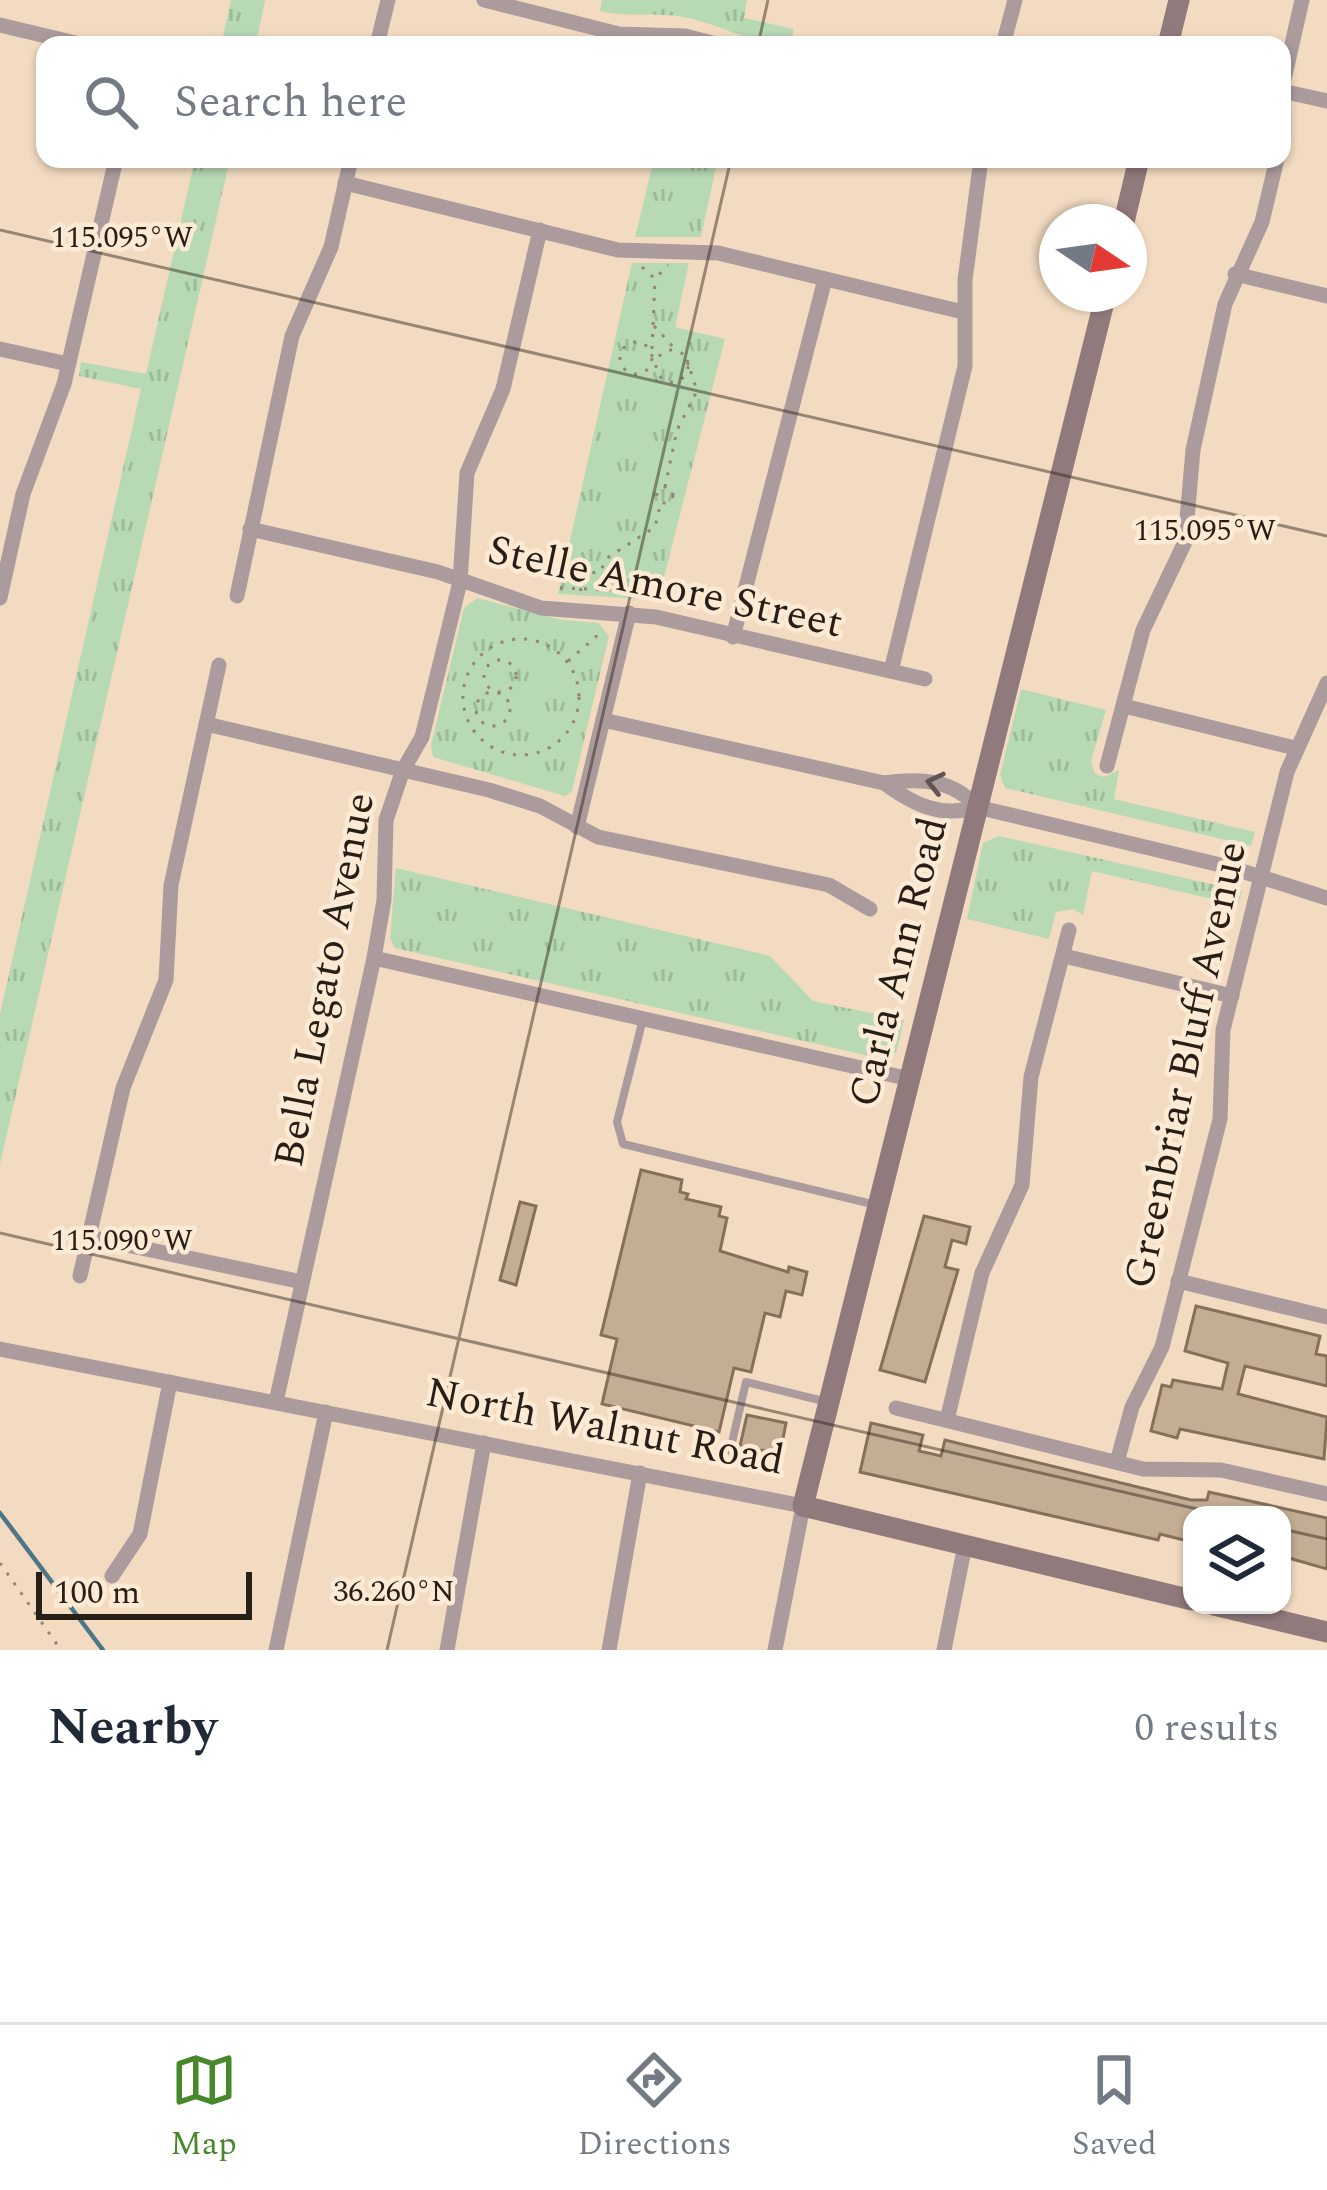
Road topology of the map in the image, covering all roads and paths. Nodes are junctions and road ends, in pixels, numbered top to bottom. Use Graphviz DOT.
graph roads {
  1 [pos="388,0"];
  2 [pos="484,0"];
  3 [pos="1015,0"];
  4 [pos="1179,0"];
  5 [pos="1302,0"];
  6 [pos="0,25"];
  7 [pos="46,36"];
  8 [pos="379,36"];
  9 [pos="685,36"];
  10 [pos="1006,36"];
  11 [pos="1170,36"];
  12 [pos="1291,49"];
  13 [pos="1291,91"];
  14 [pos="1327,101"];
  15 [pos="114,168"];
  16 [pos="349,168"];
  17 [pos="980,168"];
  18 [pos="1137,168"];
  19 [pos="1275,168"];
  20 [pos="345,183"];
  21 [pos="1128,204"];
  22 [pos="540,230"];
  23 [pos="670,252"];
  24 [pos="644,254"];
  25 [pos="1235,274"];
  26 [pos="655,279"];
  27 [pos="825,279"];
  28 [pos="1327,296"];
  29 [pos="963,312"];
  30 [pos="1101,312"];
  31 [pos="653,324"];
  32 [pos="0,349"];
  33 [pos="680,352"];
  34 [pos="652,357"];
  35 [pos="687,361"];
  36 [pos="68,364"];
  37 [pos="665,487"];
  38 [pos="661,502"];
  39 [pos="0,512"];
  40 [pos="18,517"];
  41 [pos="250,529"];
  42 [pos="600,572"];
  43 [pos="460,582"];
  44 [pos="560,588"];
  45 [pos="580,591"];
  46 [pos="237,596"];
  47 [pos="0,598"];
  48 [pos="622,612"];
  49 [pos="734,637"];
  50 [pos="567,662"];
  51 [pos="219,665"];
  52 [pos="890,670"];
  53 [pos="926,679"];
  54 [pos="1327,683"];
  55 [pos="497,692"];
  56 [pos="1124,706"];
  57 [pos="603,720"];
  58 [pos="206,724"];
  59 [pos="1295,748"];
  60 [pos="1108,766"];
  61 [pos="403,770"];
  62 [pos="884,783"];
  63 [pos="977,807"];
  64 [pos="578,826"];
  65 [pos="1261,876"];
  66 [pos="1327,898"];
  67 [pos="870,909"];
  68 [pos="1069,930"];
  69 [pos="1064,956"];
  70 [pos="374,958"];
  71 [pos="1232,996"];
  72 [pos="643,1018"];
  73 [pos="910,1079"];
  74 [pos="879,1206"];
  75 [pos="89,1237"];
  76 [pos="80,1276"];
  77 [pos="1178,1281"];
  78 [pos="302,1282"];
  79 [pos="1327,1317"];
  80 [pos="0,1349"];
  81 [pos="170,1382"];
  82 [pos="276,1402"];
  83 [pos="830,1403"];
  84 [pos="896,1408"];
  85 [pos="326,1412"];
  86 [pos="947,1420"];
  87 [pos="484,1443"];
  88 [pos="730,1450"];
  89 [pos="1117,1462"];
  90 [pos="640,1473"];
  91 [pos="1327,1494"];
  92 [pos="803,1506"];
  93 [pos="965,1545"];
  94 [pos="0,1563"];
  95 [pos="112,1576"];
  96 [pos="1183,1598"];
  97 [pos="1252,1614"];
  98 [pos="1327,1632"];
  99 [pos="946,1649"];
  100 [pos="61,1650"];
  101 [pos="276,1650"];
  102 [pos="447,1650"];
  103 [pos="609,1650"];
  104 [pos="775,1650"];
  1 -- 8 [label="street"];
  2 -- 9 [label="street"];
  3 -- 10 [label="street"];
  4 -- 11 [label="street"];
  5 -- 12 [label="street"];
  6 -- 7 [label="street"];
  13 -- 14 [label="street"];
  15 -- 36 [label="street"];
  16 -- 20 [label="street"];
  17 -- 29 [label="street"];
  18 -- 21 [label="street"];
  19 -- 25 [label="street"];
  20 -- 22 [label="street"];
  20 -- 41 [label="street"];
  22 -- 24 [label="street"];
  22 -- 43 [label="street, Bella Legato Avenue"];
  23 -- 24 [label="street"];
  23 -- 26 [label="path"];
  23 -- 27 [label="street"];
  24 -- 26 [label="path"];
  25 -- 28 [label="street"];
  25 -- 56 [label="street"];
  26 -- 31 [label="path"];
  27 -- 29 [label="street"];
  27 -- 49 [label="street"];
  29 -- 52 [label="street"];
  30 -- 63 [label="street, Carla Ann Road"];
  31 -- 33 [label="path"];
  31 -- 34 [label="path"];
  32 -- 36 [label="street"];
  33 -- 35 [label="path"];
  33 -- 35 [label="path"];
  34 -- 34 [label="path"];
  35 -- 37 [label="path"];
  36 -- 40 [label="street"];
  37 -- 38 [label="path"];
  37 -- 38 [label="path"];
  38 -- 42 [label="path"];
  39 -- 40 [label="street"];
  40 -- 47 [label="street"];
  41 -- 43 [label="street, Stelle Amore Street"];
  41 -- 46 [label="street"];
  42 -- 45 [label="path"];
  42 -- 45 [label="path"];
  43 -- 48 [label="street, Stelle Amore Street"];
  43 -- 61 [label="street, Bella Legato Avenue"];
  44 -- 45 [label="path"];
  48 -- 49 [label="street, Stelle Amore Street"];
  48 -- 50 [label="path"];
  48 -- 57 [label="street"];
  49 -- 52 [label="street, Stelle Amore Street"];
  50 -- 50 [label="path"];
  51 -- 58 [label="street"];
  52 -- 53 [label="street, Stelle Amore Street"];
  54 -- 59 [label="street, Greenbriar Bluff Avenue"];
  55 -- 55 [label="path"];
  55 -- 55 [label="path"];
  56 -- 59 [label="street"];
  56 -- 60 [label="street"];
  57 -- 62 [label="street"];
  57 -- 64 [label="street"];
  58 -- 61 [label="street"];
  58 -- 75 [label="street"];
  59 -- 65 [label="street, Greenbriar Bluff Avenue"];
  61 -- 64 [label="street"];
  61 -- 70 [label="street, Bella Legato Avenue"];
  62 -- 63 [label="street"];
  63 -- 62 [label="street, one-way"];
  63 -- 65 [label="street"];
  63 -- 73 [label="street, Carla Ann Road"];
  64 -- 67 [label="street"];
  65 -- 66 [label="street"];
  65 -- 71 [label="street, Greenbriar Bluff Avenue"];
  68 -- 69 [label="street"];
  69 -- 71 [label="street"];
  69 -- 86 [label="street"];
  70 -- 72 [label="street"];
  70 -- 78 [label="street, Bella Legato Avenue"];
  71 -- 77 [label="street, Greenbriar Bluff Avenue"];
  72 -- 73 [label="street"];
  72 -- 74 [label="lane"];
  73 -- 74 [label="street, Carla Ann Road"];
  74 -- 83 [label="street, Carla Ann Road"];
  75 -- 76 [label="street"];
  75 -- 78 [label="street"];
  77 -- 79 [label="street"];
  77 -- 89 [label="street, Greenbriar Bluff Avenue"];
  78 -- 82 [label="street, Bella Legato Avenue"];
  80 -- 81 [label="street, North Walnut Road"];
  81 -- 82 [label="street, North Walnut Road"];
  81 -- 95 [label="street"];
  82 -- 85 [label="street, North Walnut Road"];
  83 -- 88 [label="lane"];
  83 -- 92 [label="street, Carla Ann Road"];
  84 -- 86 [label="street"];
  85 -- 87 [label="street, North Walnut Road"];
  85 -- 101 [label="street"];
  86 -- 89 [label="street"];
  87 -- 90 [label="street, North Walnut Road"];
  87 -- 102 [label="street"];
  89 -- 91 [label="street"];
  90 -- 92 [label="street, North Walnut Road"];
  90 -- 103 [label="street"];
  92 -- 93 [label="street, North Walnut Road"];
  92 -- 104 [label="street, Carla Ann Road"];
  93 -- 96 [label="street, North Walnut Road"];
  93 -- 99 [label="street"];
  94 -- 100 [label="path"];
  97 -- 98 [label="street"];
}
